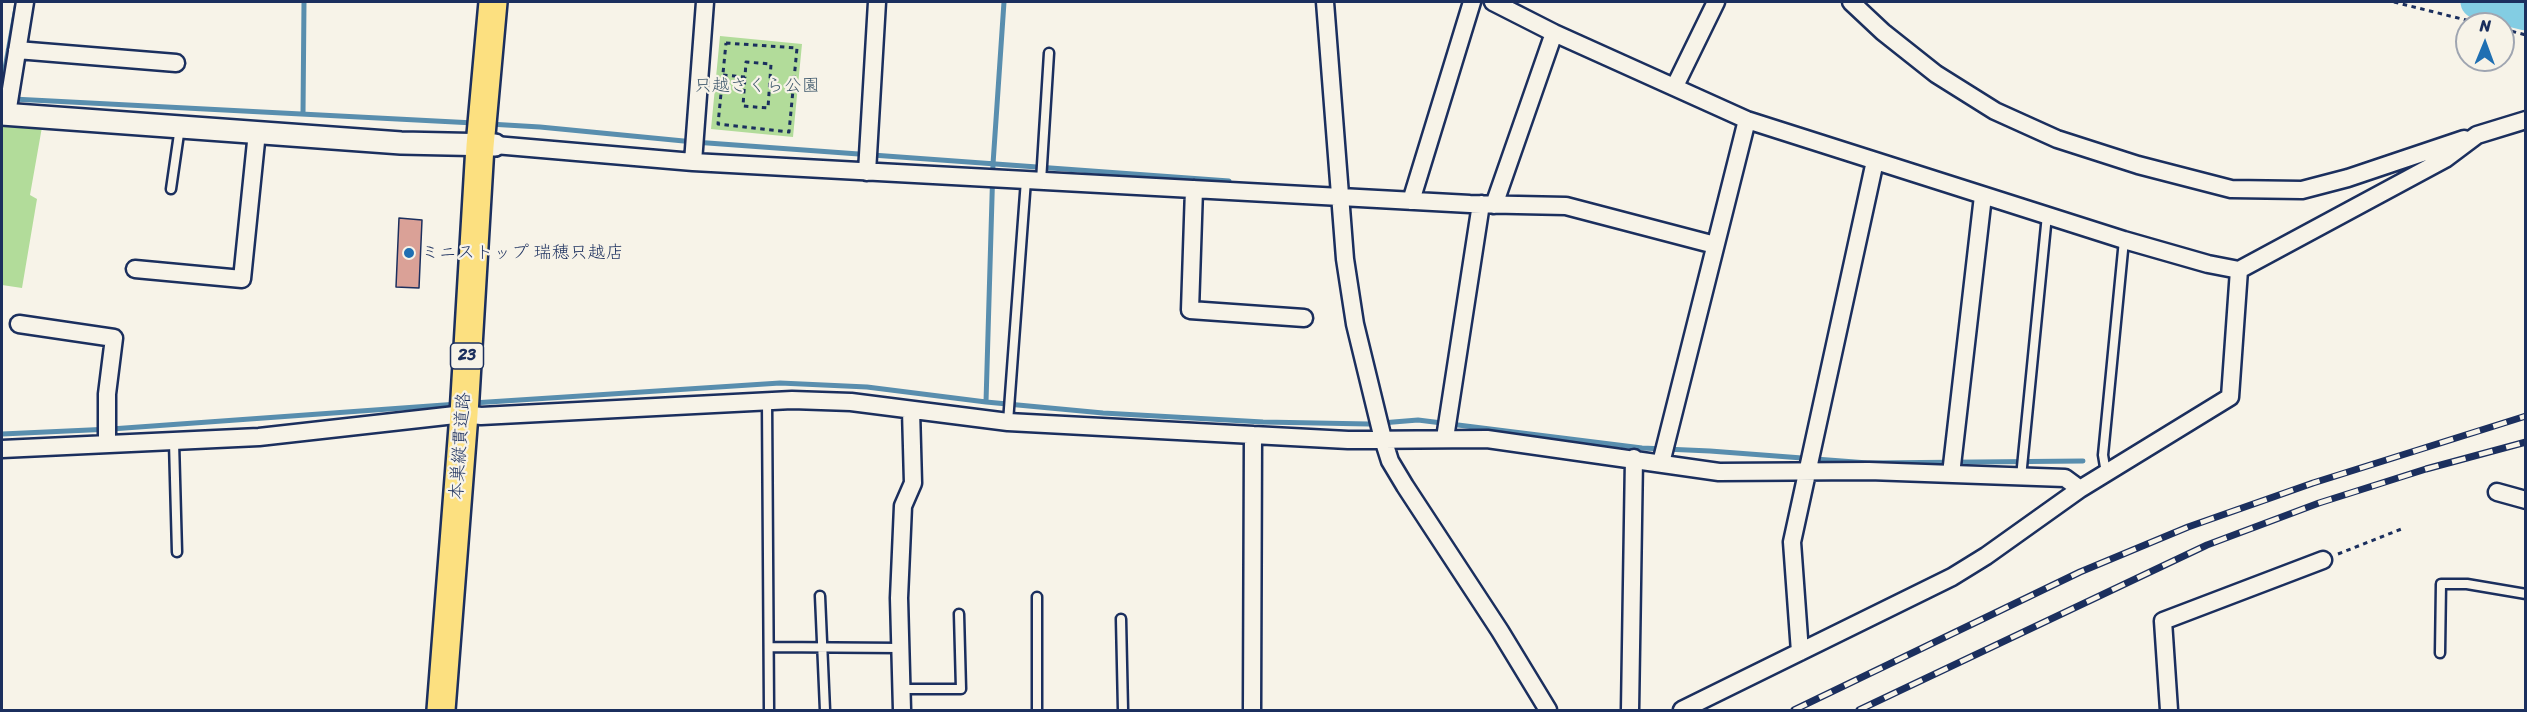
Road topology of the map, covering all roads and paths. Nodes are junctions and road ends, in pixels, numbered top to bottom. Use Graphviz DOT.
graph roads {
  1 [pos="25,2"];
  2 [pos="493,2"];
  3 [pos="507,2"];
  4 [pos="705,2"];
  5 [pos="877,2"];
  6 [pos="1325,2"];
  7 [pos="1472,2"];
  8 [pos="1493,2"];
  9 [pos="1716,2"];
  10 [pos="1851,2"];
  11 [pos="2394,2"];
  12 [pos="2455,17"];
  13 [pos="1554,33"];
  14 [pos="18,50"];
  15 [pos="1049,53"];
  16 [pos="176,63"];
  17 [pos="723,75"];
  18 [pos="745,77"];
  19 [pos="1674,86"];
  20 [pos="4,114"];
  21 [pos="1747,120"];
  22 [pos="2526,120"];
  23 [pos="180,127"];
  24 [pos="257,132"];
  25 [pos="2477,135"];
  26 [pos="488,145"];
  27 [pos="1875,161"];
  28 [pos="693,162"];
  29 [pos="867,172"];
  30 [pos="1034,180"];
  31 [pos="171,189"];
  32 [pos="1194,189"];
  33 [pos="1983,196"];
  34 [pos="1341,197"];
  35 [pos="1411,201"];
  36 [pos="1487,204"];
  37 [pos="2047,215"];
  38 [pos="2124,240"];
  39 [pos="1715,245"];
  40 [pos="135,269"];
  41 [pos="2239,270"];
  42 [pos="1304,318"];
  43 [pos="19,324"];
  44 [pos="767,401"];
  45 [pos="911,410"];
  46 [pos="472,415"];
  47 [pos="1008,422"];
  48 [pos="1253,435"];
  49 [pos="1445,438"];
  50 [pos="1383,439"];
  51 [pos="174,442"];
  52 [pos="107,444"];
  53 [pos="2,449"];
  54 [pos="1634,458"];
  55 [pos="1661,463"];
  56 [pos="1808,471"];
  57 [pos="2106,473"];
  58 [pos="1951,474"];
  59 [pos="2021,477"];
  60 [pos="2080,489"];
  61 [pos="2497,492"];
  62 [pos="2526,500"];
  63 [pos="2404,528"];
  64 [pos="177,552"];
  65 [pos="2322,560"];
  66 [pos="2526,594"];
  67 [pos="820,596"];
  68 [pos="1037,597"];
  69 [pos="959,614"];
  70 [pos="1121,619"];
  71 [pos="769,647"];
  72 [pos="822,648"];
  73 [pos="900,648"];
  74 [pos="1800,652"];
  75 [pos="2440,653"];
  76 [pos="901,689"];
  77 [pos="441,711"];
  78 [pos="459,711"];
  79 [pos="769,711"];
  80 [pos="825,711"];
  81 [pos="902,711"];
  82 [pos="1037,711"];
  83 [pos="1123,711"];
  84 [pos="1252,711"];
  85 [pos="1548,711"];
  86 [pos="1630,711"];
  87 [pos="1682,711"];
  88 [pos="2169,711"];
  1 -- 14 [label="street"];
  2 -- 26 [label="main road, 本巣縦貫道路 / 23"];
  3 -- 26 [label="main road, 本巣縦貫道路 / 23"];
  4 -- 28 [label="street"];
  5 -- 29 [label="street"];
  6 -- 34 [label="street"];
  7 -- 35 [label="street"];
  8 -- 13 [label="street"];
  9 -- 19 [label="street"];
  10 -- 25 [label="street"];
  11 -- 12 [label="path"];
  13 -- 19 [label="street"];
  13 -- 36 [label="street"];
  14 -- 16 [label="street"];
  14 -- 20 [label="street"];
  15 -- 30 [label="lane"];
  17 -- 17 [label="path"];
  17 -- 18 [label="path"];
  18 -- 18 [label="path"];
  19 -- 21 [label="street"];
  20 -- 23 [label="street"];
  21 -- 27 [label="street"];
  21 -- 39 [label="street"];
  22 -- 25 [label="street"];
  23 -- 24 [label="street"];
  23 -- 31 [label="lane"];
  24 -- 26 [label="street"];
  24 -- 40 [label="street"];
  25 -- 41 [label="street"];
  26 -- 28 [label="street"];
  26 -- 46 [label="main road, 本巣縦貫道路 / 23"];
  27 -- 33 [label="street"];
  27 -- 56 [label="street"];
  28 -- 29 [label="street"];
  29 -- 30 [label="street"];
  30 -- 32 [label="street"];
  30 -- 47 [label="lane"];
  32 -- 34 [label="street"];
  32 -- 42 [label="street"];
  33 -- 37 [label="street"];
  33 -- 58 [label="street"];
  34 -- 35 [label="street"];
  34 -- 50 [label="street"];
  35 -- 36 [label="street"];
  36 -- 39 [label="street"];
  36 -- 49 [label="street"];
  37 -- 38 [label="street"];
  37 -- 59 [label="lane"];
  38 -- 41 [label="street"];
  38 -- 57 [label="lane"];
  39 -- 55 [label="street"];
  41 -- 57 [label="street"];
  43 -- 52 [label="street"];
  44 -- 45 [label="street"];
  44 -- 46 [label="street"];
  44 -- 71 [label="lane"];
  45 -- 47 [label="street"];
  45 -- 73 [label="street"];
  46 -- 51 [label="street"];
  46 -- 77 [label="main road, 本巣縦貫道路 / 23"];
  46 -- 78 [label="main road, 本巣縦貫道路 / 23"];
  47 -- 48 [label="street"];
  48 -- 50 [label="street"];
  48 -- 84 [label="street"];
  49 -- 50 [label="street"];
  49 -- 54 [label="street"];
  50 -- 85 [label="street"];
  51 -- 52 [label="street"];
  51 -- 64 [label="lane"];
  52 -- 53 [label="street"];
  54 -- 55 [label="street"];
  54 -- 86 [label="street"];
  55 -- 56 [label="street"];
  56 -- 58 [label="street"];
  56 -- 74 [label="street"];
  57 -- 60 [label="street"];
  58 -- 59 [label="street"];
  59 -- 60 [label="street"];
  60 -- 74 [label="street"];
  61 -- 62 [label="street"];
  63 -- 65 [label="path"];
  65 -- 88 [label="street"];
  66 -- 75 [label="lane"];
  67 -- 72 [label="lane"];
  68 -- 82 [label="lane"];
  69 -- 76 [label="lane"];
  70 -- 83 [label="lane"];
  71 -- 72 [label="lane"];
  71 -- 79 [label="lane"];
  72 -- 73 [label="lane"];
  72 -- 80 [label="lane"];
  73 -- 76 [label="street"];
  74 -- 87 [label="street"];
  76 -- 81 [label="street"];
}
